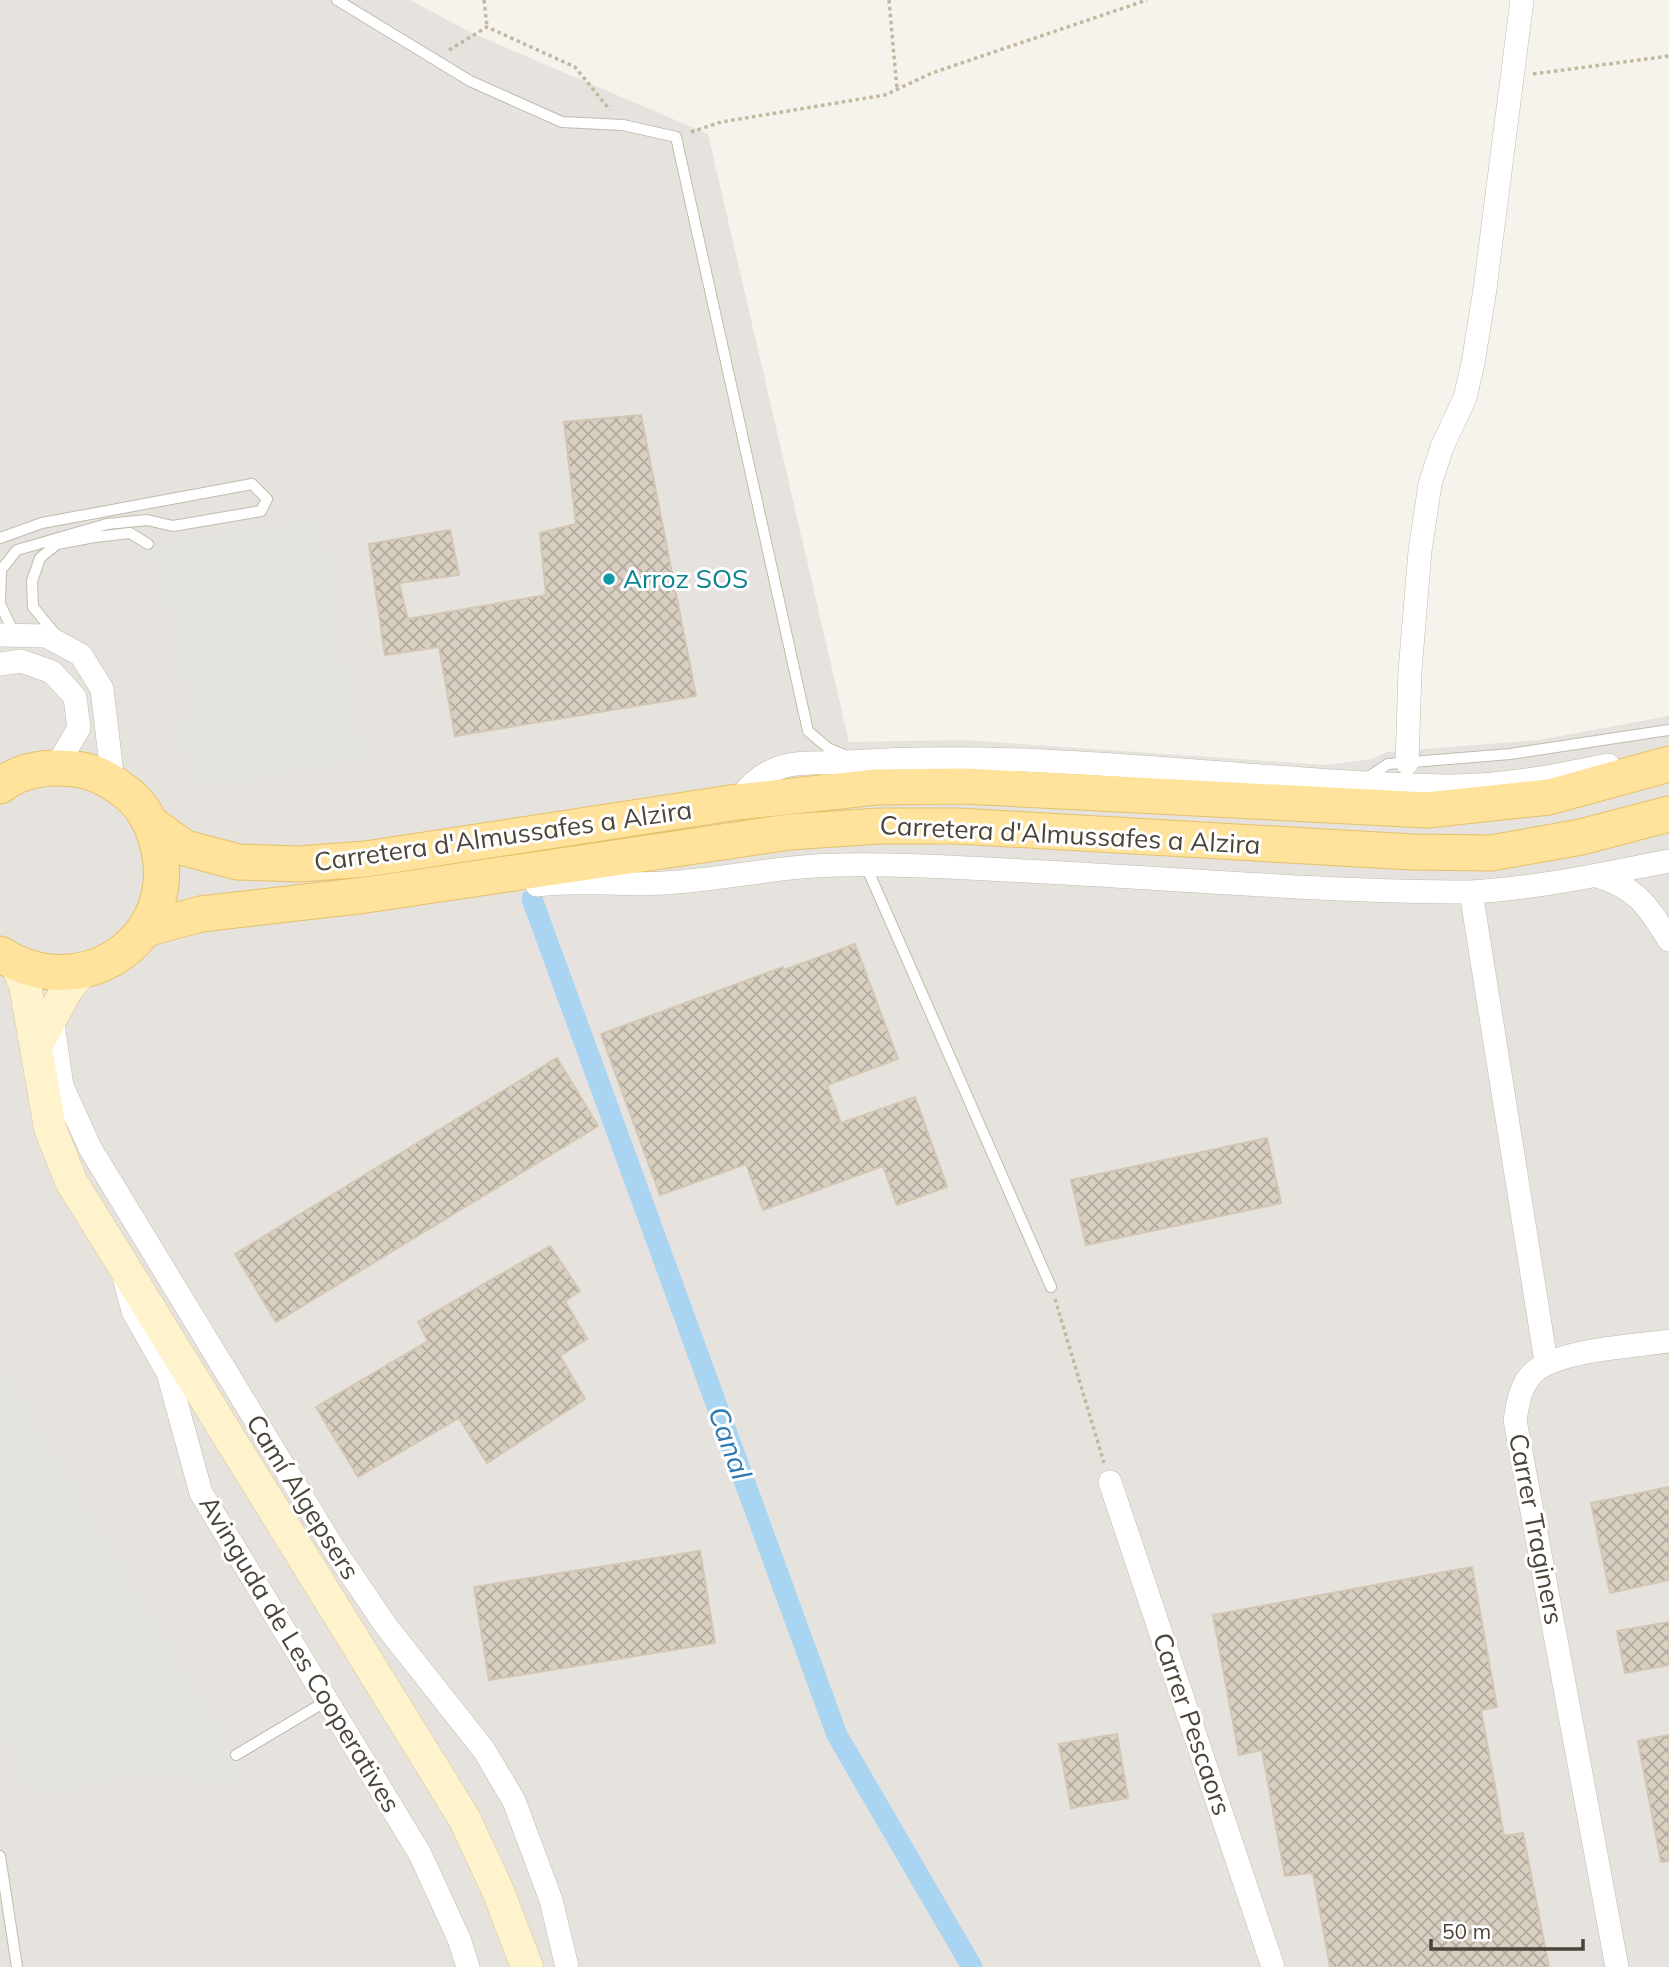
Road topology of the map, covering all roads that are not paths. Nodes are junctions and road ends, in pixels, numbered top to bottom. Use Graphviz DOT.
graph roads {
  1 [pos="337,0"];
  2 [pos="1522,0"];
  3 [pos="0,538"];
  4 [pos="148,544"];
  5 [pos="8,635"];
  6 [pos="64,646"];
  7 [pos="0,664"];
  8 [pos="1669,730"];
  9 [pos="1669,752"];
  10 [pos="859,761"];
  11 [pos="1407,763"];
  12 [pos="1669,764"];
  13 [pos="56,767"];
  14 [pos="113,782"];
  15 [pos="1360,782"];
  16 [pos="2,784"];
  17 [pos="737,802"];
  18 [pos="1669,814"];
  19 [pos="153,825"];
  20 [pos="1669,861"];
  21 [pos="866,866"];
  22 [pos="1597,876"];
  23 [pos="1471,892"];
  24 [pos="346,898"];
  25 [pos="145,929"];
  26 [pos="1669,940"];
  27 [pos="8,959"];
  28 [pos="81,972"];
  29 [pos="52,1018"];
  30 [pos="36,1046"];
  31 [pos="119,1258"];
  32 [pos="1051,1287"];
  33 [pos="1669,1341"];
  34 [pos="1546,1362"];
  35 [pos="1110,1482"];
  36 [pos="328,1700"];
  37 [pos="236,1755"];
  38 [pos="0,1856"];
  39 [pos="17,1967"];
  40 [pos="468,1967"];
  41 [pos="527,1967"];
  42 [pos="567,1967"];
  43 [pos="1273,1967"];
  44 [pos="1617,1967"];
  1 -- 10 [label="lane"];
  2 -- 11 [label="street"];
  3 -- 5 [label="lane"];
  4 -- 6 [label="lane"];
  5 -- 6 [label="street"];
  6 -- 14 [label="street"];
  7 -- 13 [label="street"];
  8 -- 11 [label="lane"];
  9 -- 15 [label="street"];
  10 -- 15 [label="street"];
  10 -- 17 [label="street"];
  11 -- 15 [label="lane"];
  12 -- 17 [label="main road, Carretera d'Almussafes a Alzira"];
  13 -- 14 [label="main road"];
  13 -- 16 [label="main road"];
  14 -- 19 [label="main road"];
  17 -- 19 [label="main road, Carretera d'Almussafes a Alzira"];
  18 -- 24 [label="main road, Carretera d'Almussafes a Alzira"];
  19 -- 25 [label="main road"];
  20 -- 22 [label="street, Carretera d'Almussafes a Alzira"];
  21 -- 23 [label="street, Carretera d'Almussafes a Alzira"];
  21 -- 24 [label="street, Carretera d'Almussafes a Alzira"];
  21 -- 32 [label="lane"];
  22 -- 23 [label="street, Carretera d'Almussafes a Alzira"];
  22 -- 26 [label="street"];
  23 -- 34 [label="street"];
  24 -- 25 [label="main road, Carretera d'Almussafes a Alzira"];
  25 -- 28 [label="main road"];
  27 -- 28 [label="main road"];
  27 -- 30 [label="main road"];
  28 -- 29 [label="main road"];
  29 -- 30 [label="main road"];
  29 -- 42 [label="street, Camí Algepsers"];
  30 -- 31 [label="main road"];
  31 -- 36 [label="street, Avinguda de Les Cooperatives"];
  31 -- 41 [label="main road"];
  33 -- 34 [label="street"];
  34 -- 44 [label="street, Carrer Traginers"];
  35 -- 43 [label="street, Carrer Pescaors"];
  36 -- 37 [label="lane"];
  36 -- 40 [label="street, Avinguda de Les Cooperatives"];
  38 -- 39 [label="lane"];
}
